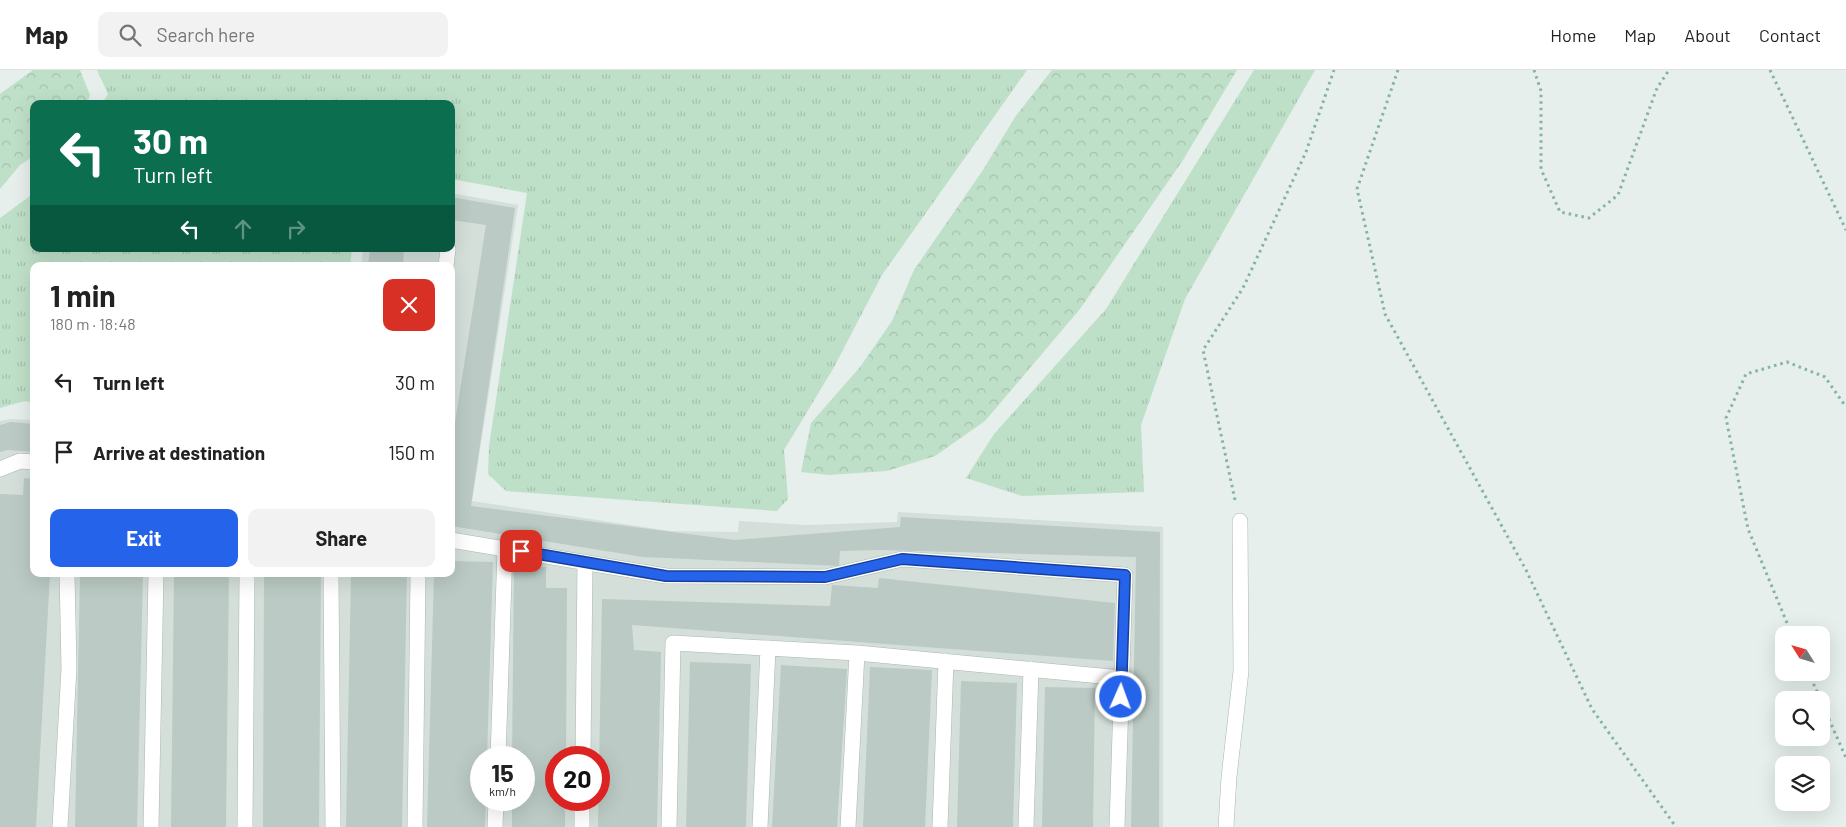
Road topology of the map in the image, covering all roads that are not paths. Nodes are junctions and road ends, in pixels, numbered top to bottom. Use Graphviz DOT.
graph roads {
  1 [pos="30,462"];
  2 [pos="0,469"];
  3 [pos="1240,521"];
  4 [pos="455,541"];
  5 [pos="506,549"];
  6 [pos="585,562"];
  7 [pos="67,577"];
  8 [pos="156,577"];
  9 [pos="248,577"];
  10 [pos="331,577"];
  11 [pos="418,577"];
  12 [pos="768,648"];
  13 [pos="857,653"];
  14 [pos="946,661"];
  15 [pos="1031,669"];
  16 [pos="1122,678"];
  17 [pos="498,746"];
  18 [pos="583,746"];
  19 [pos="496,811"];
  20 [pos="582,811"];
  21 [pos="60,827"];
  22 [pos="151,827"];
  23 [pos="245,827"];
  24 [pos="333,827"];
  25 [pos="415,827"];
  26 [pos="495,827"];
  27 [pos="582,827"];
  28 [pos="669,827"];
  29 [pos="760,827"];
  30 [pos="848,827"];
  31 [pos="940,827"];
  32 [pos="1026,827"];
  33 [pos="1117,827"];
  34 [pos="1226,827"];
  1 -- 2 [label="street"];
  3 -- 34 [label="street"];
  4 -- 5 [label="street"];
  5 -- 6 [label="street"];
  5 -- 17 [label="street"];
  6 -- 16 [label="street"];
  6 -- 18 [label="street"];
  7 -- 21 [label="street"];
  8 -- 22 [label="street"];
  9 -- 23 [label="street"];
  10 -- 24 [label="street"];
  11 -- 25 [label="street"];
  12 -- 13 [label="street"];
  12 -- 28 [label="street"];
  12 -- 29 [label="street"];
  13 -- 14 [label="street"];
  13 -- 30 [label="street"];
  14 -- 15 [label="street"];
  14 -- 31 [label="street"];
  15 -- 16 [label="street"];
  15 -- 32 [label="street"];
  16 -- 33 [label="street"];
  19 -- 26 [label="street"];
  20 -- 27 [label="street"];
}
